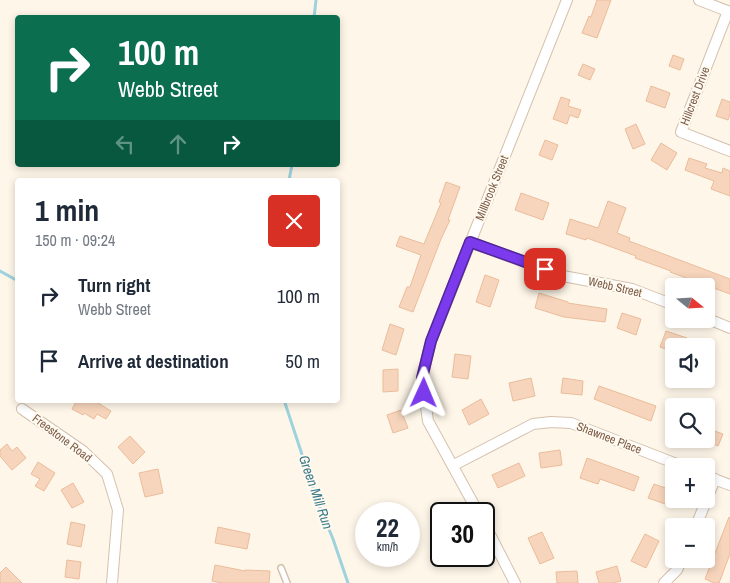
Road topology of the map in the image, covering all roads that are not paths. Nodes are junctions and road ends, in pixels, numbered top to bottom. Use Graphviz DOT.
graph roads {
  1 [pos="567,0"];
  2 [pos="699,0"];
  3 [pos="729,11"];
  4 [pos="730,151"];
  5 [pos="470,242"];
  6 [pos="665,301"];
  7 [pos="715,322"];
  8 [pos="730,328"];
  9 [pos="22,409"];
  10 [pos="665,459"];
  11 [pos="454,465"];
  12 [pos="715,479"];
  13 [pos="730,485"];
  14 [pos="473,502"];
  15 [pos="495,544"];
  16 [pos="281,568"];
  17 [pos="678,568"];
  18 [pos="112,583"];
  19 [pos="287,583"];
  20 [pos="515,583"];
  21 [pos="664,583"];
  1 -- 5 [label="street, Millbrook Street"];
  2 -- 3 [label="street"];
  3 -- 4 [label="street, Hillcrest Drive"];
  5 -- 6 [label="street, Webb Street"];
  5 -- 11 [label="street, Millbrook Street"];
  7 -- 8 [label="street"];
  9 -- 18 [label="street, Freestone Road"];
  10 -- 11 [label="street, Shawnee Place"];
  11 -- 14 [label="street, Millbrook Street"];
  12 -- 13 [label="street"];
  15 -- 20 [label="street"];
  16 -- 19 [label="lane"];
  17 -- 21 [label="street"];
}
